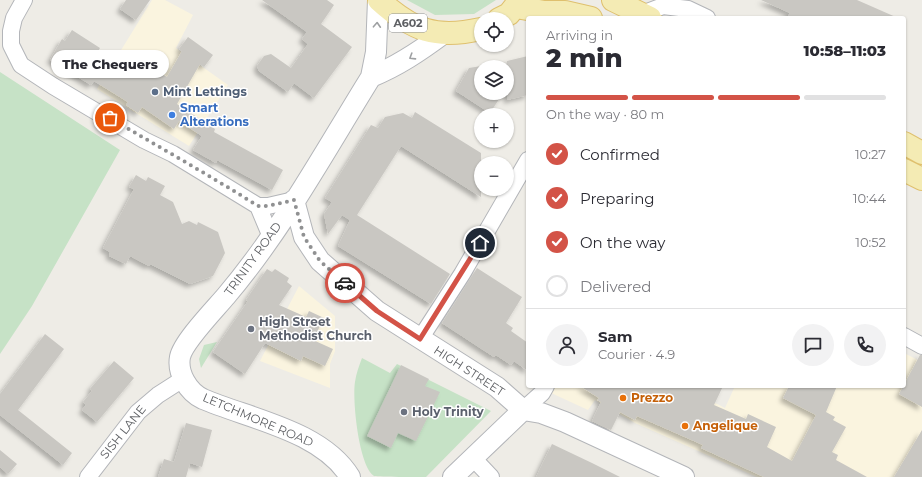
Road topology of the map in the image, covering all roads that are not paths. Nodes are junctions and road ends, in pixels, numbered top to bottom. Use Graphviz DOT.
graph roads {
  1 [pos="24,0"];
  2 [pos="379,0"];
  3 [pos="613,0"];
  4 [pos="512,9"];
  5 [pos="583,16"];
  6 [pos="646,16"];
  7 [pos="703,16"];
  8 [pos="474,31"];
  9 [pos="443,34"];
  10 [pos="6,44"];
  11 [pos="371,77"];
  12 [pos="906,143"];
  13 [pos="922,153"];
  14 [pos="526,163"];
  15 [pos="906,171"];
  16 [pos="922,179"];
  17 [pos="294,200"];
  18 [pos="258,206"];
  19 [pos="271,237"];
  20 [pos="906,337"];
  21 [pos="420,339"];
  22 [pos="922,346"];
  23 [pos="183,379"];
  24 [pos="545,388"];
  25 [pos="523,410"];
  26 [pos="473,458"];
  27 [pos="88,477"];
  28 [pos="350,477"];
  29 [pos="453,477"];
  30 [pos="491,477"];
  31 [pos="684,477"];
  1 -- 10 [label="street"];
  2 -- 9 [label="main road, A602"];
  11 -- 2 [label="street, TRINITY ROAD, one-way"];
  3 -- 6 [label="main road"];
  4 -- 5 [label="main road"];
  6 -- 7 [label="street"];
  8 -- 9 [label="main road, A602"];
  9 -- 11 [label="street, one-way"];
  10 -- 18 [label="street"];
  11 -- 17 [label="street, TRINITY ROAD"];
  12 -- 13 [label="main road"];
  14 -- 21 [label="street"];
  15 -- 16 [label="main road"];
  17 -- 18 [label="street"];
  17 -- 19 [label="street, TRINITY ROAD"];
  17 -- 21 [label="street, HIGH STREET"];
  18 -- 19 [label="street"];
  19 -- 23 [label="street, TRINITY ROAD"];
  20 -- 22 [label="street"];
  21 -- 25 [label="street, HIGH STREET"];
  23 -- 27 [label="street, SISH LANE"];
  23 -- 28 [label="street, LETCHMORE ROAD"];
  24 -- 25 [label="street"];
  25 -- 26 [label="street"];
  25 -- 31 [label="street"];
  26 -- 29 [label="street"];
  26 -- 30 [label="street"];
}
